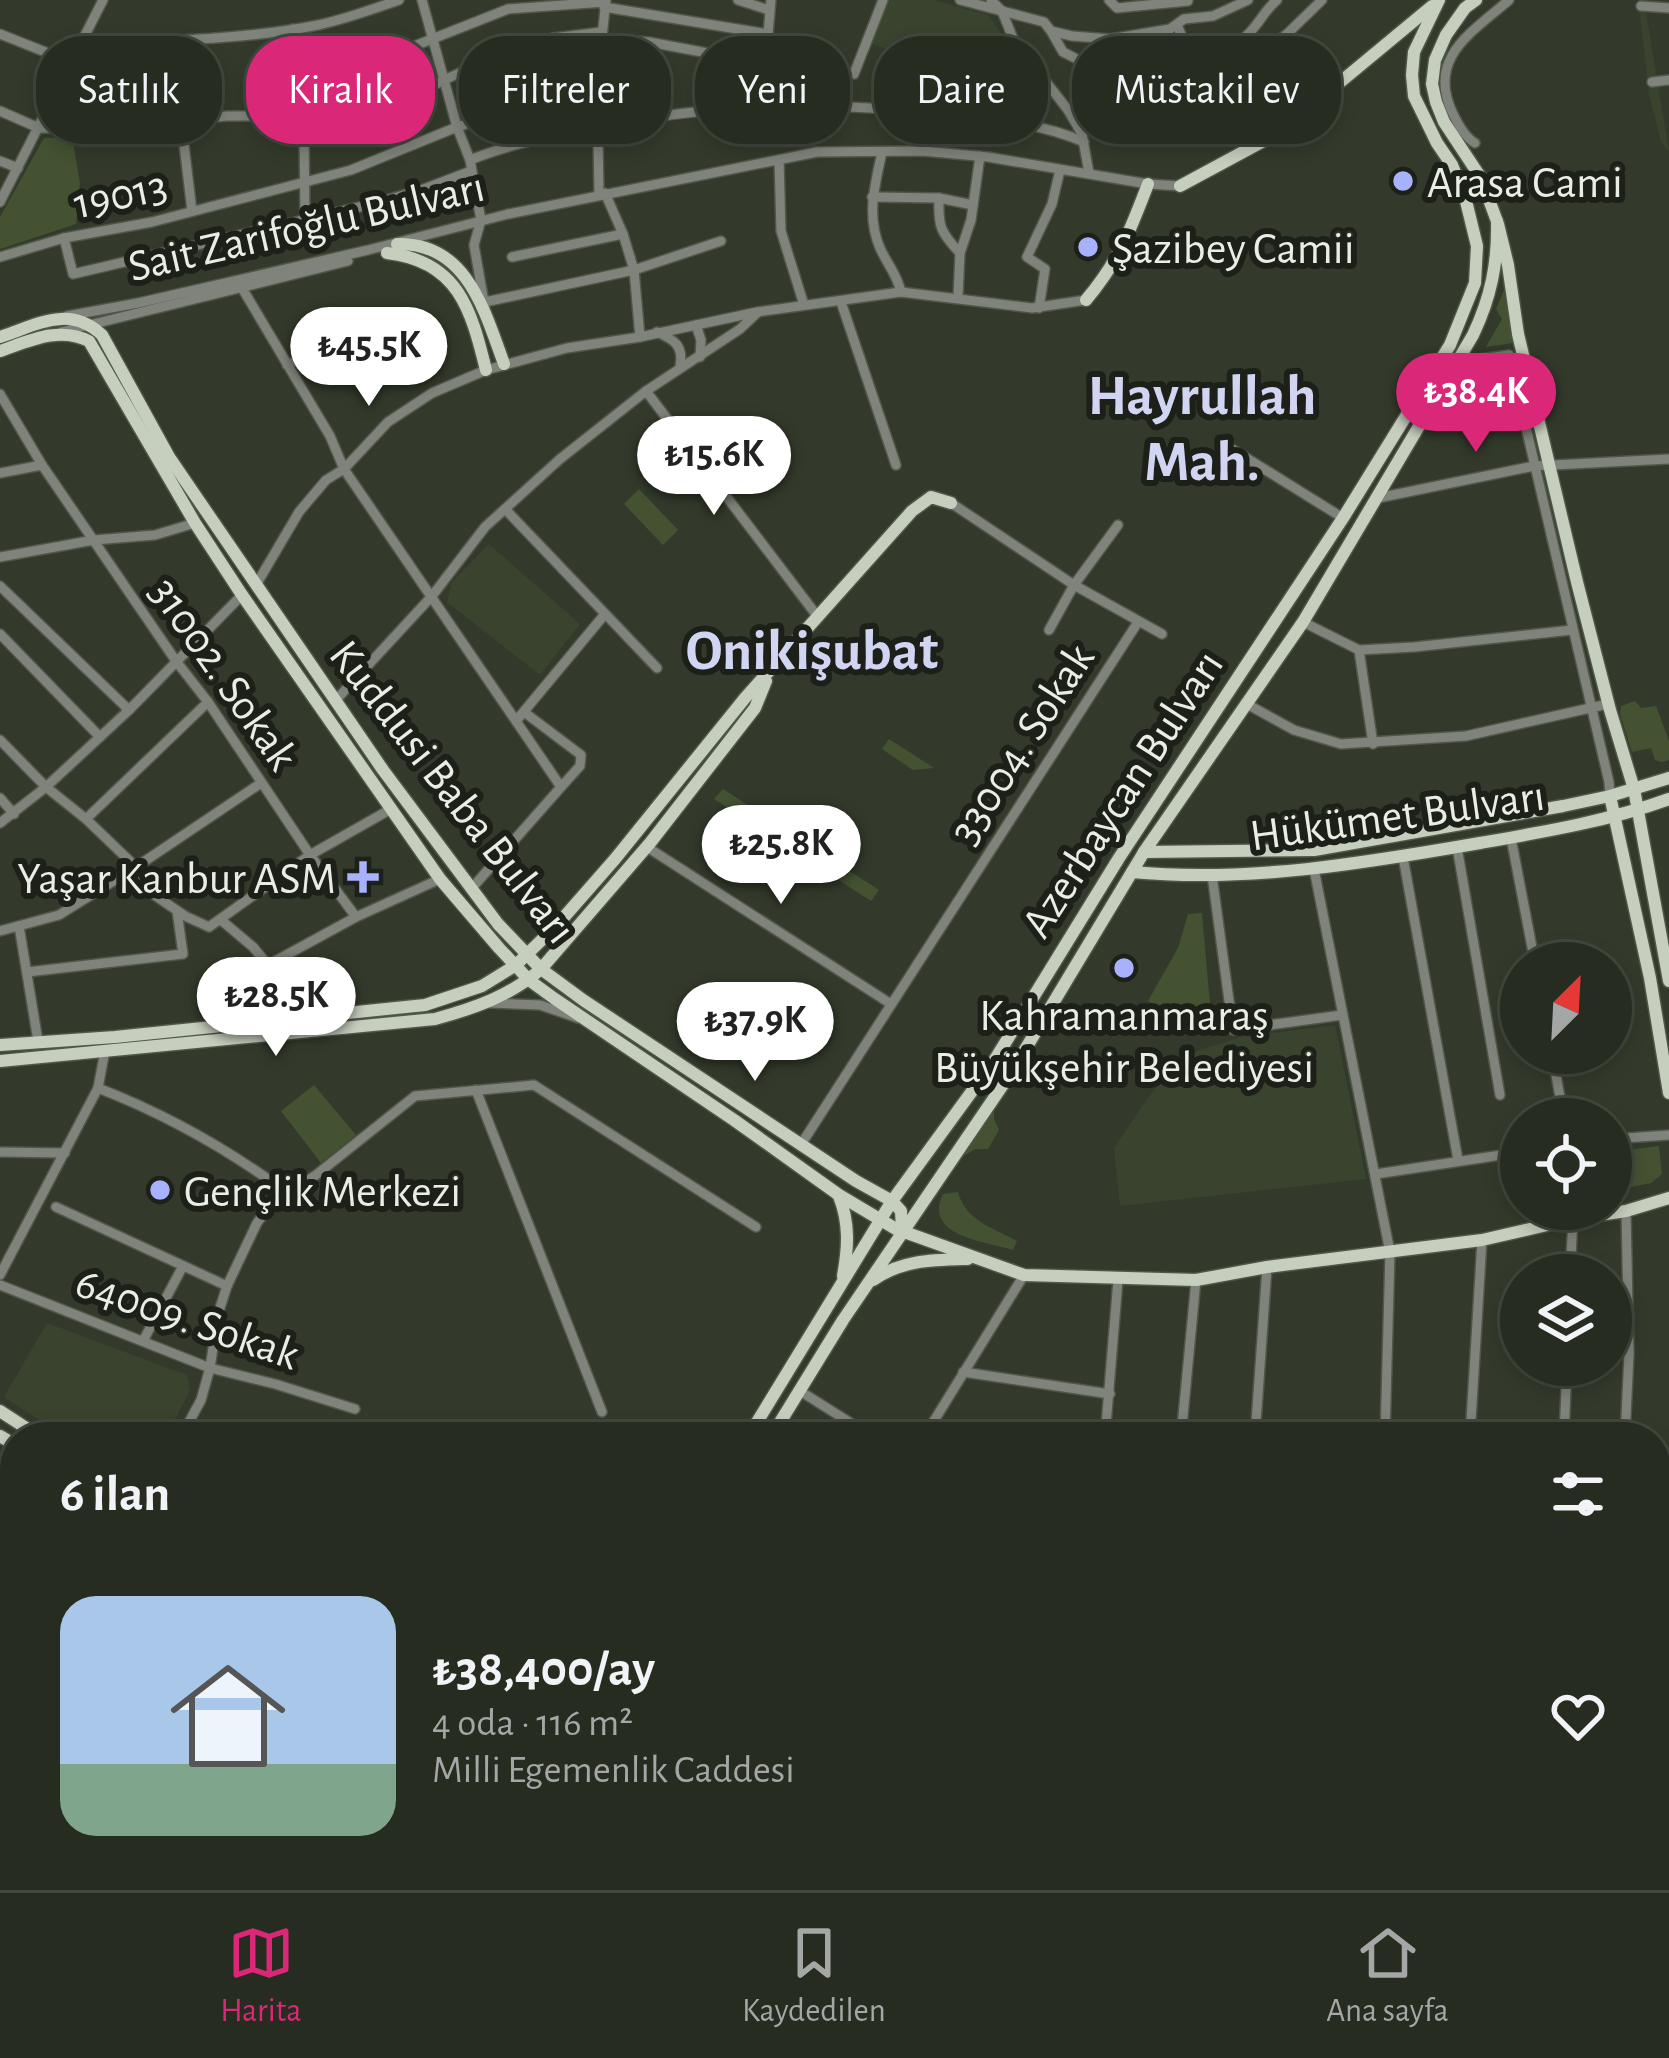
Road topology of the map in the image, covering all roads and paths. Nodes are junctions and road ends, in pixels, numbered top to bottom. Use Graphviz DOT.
graph roads {
  1 [pos="400,0"];
  2 [pos="422,0"];
  3 [pos="738,0"];
  4 [pos="883,0"];
  5 [pos="960,0"];
  6 [pos="991,0"];
  7 [pos="1108,0"];
  8 [pos="1248,0"];
  9 [pos="1276,0"];
  10 [pos="1322,0"];
  11 [pos="1439,0"];
  12 [pos="1476,0"];
  13 [pos="1509,0"];
  14 [pos="101,1"];
  15 [pos="1188,1"];
  16 [pos="605,3"];
  17 [pos="770,5"];
  18 [pos="1641,6"];
  19 [pos="1669,8"];
  20 [pos="1002,11"];
  21 [pos="1180,22"];
  22 [pos="293,29"];
  23 [pos="1252,30"];
  24 [pos="1051,31"];
  25 [pos="0,34"];
  26 [pos="768,34"];
  27 [pos="1287,34"];
  28 [pos="86,36"];
  29 [pos="217,36"];
  30 [pos="293,36"];
  31 [pos="431,36"];
  32 [pos="435,36"];
  33 [pos="601,36"];
  34 [pos="1184,36"];
  35 [pos="1245,36"];
  36 [pos="1256,36"];
  37 [pos="1284,36"];
  38 [pos="36,48"];
  39 [pos="435,51"];
  40 [pos="1072,57"];
  41 [pos="459,73"];
  42 [pos="850,73"];
  43 [pos="444,80"];
  44 [pos="1669,80"];
  45 [pos="1341,81"];
  46 [pos="1652,82"];
  47 [pos="435,85"];
  48 [pos="850,106"];
  49 [pos="1068,110"];
  50 [pos="1072,110"];
  51 [pos="0,111"];
  52 [pos="1072,117"];
  53 [pos="36,127"];
  54 [pos="457,127"];
  55 [pos="36,134"];
  56 [pos="1072,137"];
  57 [pos="1475,143"];
  58 [pos="184,144"];
  59 [pos="304,144"];
  60 [pos="520,144"];
  61 [pos="598,144"];
  62 [pos="1084,144"];
  63 [pos="1260,144"];
  64 [pos="882,152"];
  65 [pos="980,156"];
  66 [pos="779,160"];
  67 [pos="0,161"];
  68 [pos="471,165"];
  69 [pos="18,168"];
  70 [pos="1060,170"];
  71 [pos="1089,173"];
  72 [pos="305,182"];
  73 [pos="1148,184"];
  74 [pos="1180,186"];
  75 [pos="602,194"];
  76 [pos="872,196"];
  77 [pos="939,198"];
  78 [pos="0,202"];
  79 [pos="973,205"];
  80 [pos="192,212"];
  81 [pos="305,219"];
  82 [pos="481,220"];
  83 [pos="1497,221"];
  84 [pos="623,234"];
  85 [pos="64,238"];
  86 [pos="721,241"];
  87 [pos="392,248"];
  88 [pos="960,253"];
  89 [pos="0,257"];
  90 [pos="512,257"];
  91 [pos="634,270"];
  92 [pos="242,288"];
  93 [pos="901,292"];
  94 [pos="958,297"];
  95 [pos="1086,300"];
  96 [pos="841,302"];
  97 [pos="485,305"];
  98 [pos="804,305"];
  99 [pos="1039,308"];
  100 [pos="757,312"];
  101 [pos="63,317"];
  102 [pos="91,325"];
  103 [pos="696,325"];
  104 [pos="657,332"];
  105 [pos="50,334"];
  106 [pos="350,337"];
  107 [pos="640,337"];
  108 [pos="0,338"];
  109 [pos="0,351"];
  110 [pos="700,357"];
  111 [pos="1474,360"];
  112 [pos="504,364"];
  113 [pos="287,365"];
  114 [pos="680,368"];
  115 [pos="486,370"];
  116 [pos="646,391"];
  117 [pos="0,394"];
  118 [pos="1232,449"];
  119 [pos="1669,459"];
  120 [pos="42,465"];
  121 [pos="896,465"];
  122 [pos="1536,466"];
  123 [pos="344,469"];
  124 [pos="0,473"];
  125 [pos="1389,474"];
  126 [pos="1400,493"];
  127 [pos="1374,499"];
  128 [pos="951,503"];
  129 [pos="505,509"];
  130 [pos="1343,518"];
  131 [pos="195,523"];
  132 [pos="1118,525"];
  133 [pos="94,540"];
  134 [pos="0,557"];
  135 [pos="1074,585"];
  136 [pos="0,586"];
  137 [pos="256,586"];
  138 [pos="242,596"];
  139 [pos="432,596"];
  140 [pos="605,614"];
  141 [pos="818,617"];
  142 [pos="1138,622"];
  143 [pos="1303,622"];
  144 [pos="1589,626"];
  145 [pos="1049,630"];
  146 [pos="1571,630"];
  147 [pos="0,634"];
  148 [pos="1162,634"];
  149 [pos="1360,650"];
  150 [pos="176,662"];
  151 [pos="657,668"];
  152 [pos="769,673"];
  153 [pos="335,700"];
  154 [pos="208,702"];
  155 [pos="1246,703"];
  156 [pos="1608,704"];
  157 [pos="1591,709"];
  158 [pos="129,710"];
  159 [pos="520,716"];
  160 [pos="100,736"];
  161 [pos="0,740"];
  162 [pos="1373,744"];
  163 [pos="1669,778"];
  164 [pos="261,782"];
  165 [pos="46,787"];
  166 [pos="562,787"];
  167 [pos="1634,789"];
  168 [pos="1610,796"];
  169 [pos="0,798"];
  170 [pos="1669,799"];
  171 [pos="391,808"];
  172 [pos="1638,811"];
  173 [pos="14,814"];
  174 [pos="1614,817"];
  175 [pos="86,819"];
  176 [pos="0,823"];
  177 [pos="1511,838"];
  178 [pos="647,847"];
  179 [pos="1457,847"];
  180 [pos="1144,852"];
  181 [pos="310,855"];
  182 [pos="1403,856"];
  183 [pos="136,867"];
  184 [pos="1314,869"];
  185 [pos="1132,872"];
  186 [pos="1212,875"];
  187 [pos="440,879"];
  188 [pos="472,888"];
  189 [pos="177,911"];
  190 [pos="0,915"];
  191 [pos="356,917"];
  192 [pos="221,920"];
  193 [pos="19,926"];
  194 [pos="3,930"];
  195 [pos="1530,942"];
  196 [pos="527,954"];
  197 [pos="268,965"];
  198 [pos="517,965"];
  199 [pos="541,969"];
  200 [pos="27,972"];
  201 [pos="529,980"];
  202 [pos="1669,981"];
  203 [pos="490,1003"];
  204 [pos="891,1004"];
  205 [pos="1342,1015"];
  206 [pos="270,1021"];
  207 [pos="590,1022"];
  208 [pos="38,1041"];
  209 [pos="0,1045"];
  210 [pos="105,1051"];
  211 [pos="0,1060"];
  212 [pos="98,1088"];
  213 [pos="476,1090"];
  214 [pos="1669,1093"];
  215 [pos="1500,1095"];
  216 [pos="1669,1135"];
  217 [pos="1632,1138"];
  218 [pos="802,1143"];
  219 [pos="0,1152"];
  220 [pos="65,1153"];
  221 [pos="1500,1155"];
  222 [pos="1458,1160"];
  223 [pos="1376,1174"];
  224 [pos="286,1192"];
  225 [pos="839,1195"];
  226 [pos="1669,1198"];
  227 [pos="892,1202"];
  228 [pos="56,1207"];
  229 [pos="1632,1209"];
  230 [pos="880,1220"];
  231 [pos="756,1227"];
  232 [pos="1525,1230"];
  233 [pos="1626,1230"];
  234 [pos="902,1232"];
  235 [pos="1482,1240"];
  236 [pos="1390,1252"];
  237 [pos="977,1258"];
  238 [pos="183,1266"];
  239 [pos="1268,1267"];
  240 [pos="0,1275"];
  241 [pos="1024,1275"];
  242 [pos="1118,1280"];
  243 [pos="1196,1280"];
  244 [pos="842,1283"];
  245 [pos="0,1285"];
  246 [pos="867,1285"];
  247 [pos="227,1286"];
  248 [pos="142,1341"];
  249 [pos="210,1368"];
  250 [pos="963,1372"];
  251 [pos="1566,1386"];
  252 [pos="800,1391"];
  253 [pos="1110,1394"];
  254 [pos="355,1409"];
  255 [pos="602,1412"];
  256 [pos="189,1422"];
  257 [pos="757,1422"];
  258 [pos="780,1422"];
  259 [pos="849,1422"];
  260 [pos="933,1422"];
  261 [pos="1107,1422"];
  262 [pos="1182,1422"];
  263 [pos="1256,1422"];
  264 [pos="1384,1422"];
  265 [pos="1471,1422"];
  266 [pos="1565,1422"];
  267 [pos="1626,1422"];
  1 -- 22 [label="street"];
  2 -- 31 [label="street"];
  3 -- 17 [label="street"];
  4 -- 42 [label="street"];
  5 -- 20 [label="street"];
  6 -- 20 [label="street"];
  7 -- 15 [label="street"];
  8 -- 21 [label="street"];
  9 -- 23 [label="street"];
  10 -- 27 [label="street"];
  11 -- 45 [label="main road, Sait Zarifoğlu Bulvarı"];
  11 -- 130 [label="main road, Azerbaycan Bulvarı"];
  12 -- 83 [label="main road"];
  13 -- 57 [label="street"];
  14 -- 28 [label="street"];
  15 -- 21 [label="street"];
  16 -- 26 [label="street"];
  16 -- 32 [label="street"];
  16 -- 33 [label="street"];
  17 -- 26 [label="street"];
  18 -- 19 [label="street"];
  20 -- 24 [label="street"];
  20 -- 49 [label="street"];
  21 -- 24 [label="street"];
  21 -- 34 [label="street"];
  22 -- 29 [label="street"];
  22 -- 30 [label="street"];
  23 -- 35 [label="street"];
  23 -- 36 [label="street"];
  24 -- 40 [label="street"];
  25 -- 38 [label="street"];
  27 -- 37 [label="street"];
  39 -- 43 [label="street"];
  41 -- 43 [label="street"];
  43 -- 47 [label="street"];
  43 -- 54 [label="street"];
  44 -- 46 [label="street"];
  48 -- 56 [label="street"];
  49 -- 50 [label="street"];
  49 -- 52 [label="street"];
  51 -- 53 [label="street"];
  54 -- 68 [label="street"];
  54 -- 72 [label="street, 19013"];
  55 -- 69 [label="street"];
  58 -- 80 [label="street"];
  59 -- 72 [label="street"];
  60 -- 68 [label="street"];
  61 -- 75 [label="street"];
  62 -- 71 [label="street"];
  63 -- 74 [label="main road, Sait Zarifoğlu Bulvarı"];
  64 -- 65 [label="street, Sait Zarifoğlu Bulvarı"];
  64 -- 66 [label="street, Sait Zarifoğlu Bulvarı"];
  64 -- 76 [label="street"];
  65 -- 70 [label="street, Sait Zarifoğlu Bulvarı"];
  65 -- 79 [label="street"];
  66 -- 75 [label="street, Sait Zarifoğlu Bulvarı"];
  66 -- 98 [label="street"];
  67 -- 69 [label="street"];
  68 -- 81 [label="street"];
  68 -- 82 [label="street"];
  69 -- 78 [label="street"];
  70 -- 71 [label="street, Sait Zarifoğlu Bulvarı"];
  70 -- 99 [label="street"];
  71 -- 73 [label="street, Sait Zarifoğlu Bulvarı"];
  72 -- 80 [label="street, 19013"];
  72 -- 81 [label="street"];
  73 -- 74 [label="street, Sait Zarifoğlu Bulvarı"];
  73 -- 95 [label="main road"];
  75 -- 82 [label="street, Sait Zarifoğlu Bulvarı"];
  75 -- 84 [label="street"];
  76 -- 77 [label="street"];
  76 -- 93 [label="street"];
  77 -- 79 [label="street"];
  77 -- 88 [label="street"];
  79 -- 88 [label="street"];
  80 -- 85 [label="street, 19013"];
  81 -- 85 [label="street"];
  82 -- 87 [label="street, Sait Zarifoğlu Bulvarı"];
  82 -- 97 [label="street"];
  83 -- 122 [label="main road"];
  83 -- 125 [label="main road, Azerbaycan Bulvarı"];
  84 -- 90 [label="street"];
  84 -- 91 [label="street"];
  85 -- 89 [label="street, 19013"];
  86 -- 91 [label="street"];
  87 -- 92 [label="street, Sait Zarifoğlu Bulvarı"];
  87 -- 97 [label="main road"];
  87 -- 101 [label="street, Sait Zarifoğlu Bulvarı"];
  87 -- 115 [label="main road"];
  88 -- 94 [label="street"];
  91 -- 97 [label="street"];
  91 -- 107 [label="street"];
  92 -- 102 [label="street, Sait Zarifoğlu Bulvarı"];
  92 -- 113 [label="street"];
  93 -- 94 [label="street"];
  93 -- 96 [label="street"];
  94 -- 99 [label="street"];
  95 -- 99 [label="street"];
  96 -- 98 [label="street"];
  96 -- 121 [label="street"];
  97 -- 112 [label="main road"];
  98 -- 100 [label="street"];
  100 -- 103 [label="street"];
  100 -- 110 [label="street"];
  101 -- 102 [label="main road"];
  101 -- 108 [label="main road, Sait Zarifoğlu Bulvarı"];
  102 -- 105 [label="street, Sait Zarifoğlu Bulvarı"];
  102 -- 137 [label="main road, Kuddusi Baba Bulvarı"];
  103 -- 104 [label="street"];
  103 -- 110 [label="street"];
  104 -- 107 [label="street"];
  104 -- 114 [label="street"];
  105 -- 109 [label="main road, Sait Zarifoğlu Bulvarı"];
  105 -- 131 [label="main road, Kuddusi Baba Bulvarı"];
  106 -- 113 [label="street"];
  107 -- 112 [label="street"];
  110 -- 114 [label="street"];
  111 -- 122 [label="street"];
  112 -- 115 [label="street"];
  113 -- 123 [label="street"];
  114 -- 116 [label="street"];
  115 -- 123 [label="street"];
  116 -- 129 [label="street"];
  116 -- 141 [label="street"];
  117 -- 120 [label="street, 31002. Sokak"];
  118 -- 130 [label="street"];
  119 -- 122 [label="street"];
  120 -- 124 [label="street"];
  120 -- 133 [label="street, 31002. Sokak"];
  122 -- 126 [label="street"];
  122 -- 144 [label="main road"];
  122 -- 146 [label="street"];
  123 -- 137 [label="street"];
  123 -- 139 [label="street"];
  125 -- 126 [label="street"];
  125 -- 127 [label="main road, Azerbaycan Bulvarı"];
  126 -- 127 [label="street"];
  127 -- 143 [label="main road, Azerbaycan Bulvarı"];
  128 -- 135 [label="street"];
  128 -- 141 [label="main road"];
  129 -- 139 [label="street"];
  129 -- 140 [label="street"];
  130 -- 227 [label="main road, Azerbaycan Bulvarı"];
  131 -- 133 [label="street"];
  131 -- 138 [label="main road, Kuddusi Baba Bulvarı"];
  132 -- 135 [label="street"];
  133 -- 134 [label="street"];
  133 -- 150 [label="street, 31002. Sokak"];
  135 -- 142 [label="street"];
  135 -- 145 [label="street"];
  136 -- 158 [label="street"];
  137 -- 153 [label="main road, Kuddusi Baba Bulvarı"];
  138 -- 150 [label="street"];
  138 -- 171 [label="main road, Kuddusi Baba Bulvarı"];
  139 -- 153 [label="street"];
  139 -- 159 [label="street"];
  140 -- 151 [label="street"];
  140 -- 159 [label="street"];
  141 -- 152 [label="main road"];
  142 -- 148 [label="street"];
  142 -- 204 [label="street, 33004. Sokak"];
  143 -- 149 [label="street"];
  143 -- 155 [label="main road, Azerbaycan Bulvarı"];
  144 -- 146 [label="street"];
  144 -- 156 [label="main road"];
  146 -- 149 [label="street"];
  146 -- 157 [label="street"];
  147 -- 160 [label="street"];
  149 -- 162 [label="street"];
  150 -- 154 [label="street, 31002. Sokak"];
  150 -- 158 [label="street"];
  152 -- 178 [label="main road"];
  152 -- 196 [label="main road"];
  153 -- 188 [label="main road, Kuddusi Baba Bulvarı"];
  154 -- 164 [label="street, 31002. Sokak"];
  154 -- 175 [label="street"];
  155 -- 162 [label="street"];
  155 -- 180 [label="main road, Azerbaycan Bulvarı"];
  156 -- 157 [label="street"];
  156 -- 167 [label="main road"];
  157 -- 162 [label="street"];
  157 -- 168 [label="street"];
  158 -- 160 [label="street"];
  159 -- 166 [label="street"];
  159 -- 166 [label="street"];
  160 -- 165 [label="street"];
  161 -- 165 [label="street"];
  163 -- 167 [label="main road, Hükümet Bulvarı"];
  164 -- 181 [label="street, 31002. Sokak"];
  164 -- 183 [label="street"];
  165 -- 173 [label="street"];
  165 -- 175 [label="street"];
  166 -- 188 [label="street"];
  167 -- 168 [label="main road, Hükümet Bulvarı"];
  167 -- 172 [label="main road"];
  168 -- 174 [label="main road"];
  168 -- 180 [label="main road, Hükümet Bulvarı"];
  169 -- 173 [label="street"];
  170 -- 172 [label="main road, Hükümet Bulvarı"];
  171 -- 181 [label="street"];
  171 -- 187 [label="main road, Kuddusi Baba Bulvarı"];
  172 -- 174 [label="main road, Hükümet Bulvarı"];
  172 -- 202 [label="main road"];
  173 -- 176 [label="street"];
  174 -- 177 [label="main road, Hükümet Bulvarı"];
  174 -- 214 [label="main road"];
  175 -- 183 [label="street"];
  177 -- 179 [label="main road, Hükümet Bulvarı"];
  177 -- 195 [label="street"];
  178 -- 199 [label="main road"];
  178 -- 204 [label="street"];
  179 -- 182 [label="main road, Hükümet Bulvarı"];
  179 -- 215 [label="street"];
  180 -- 185 [label="main road, Azerbaycan Bulvarı"];
  181 -- 191 [label="street, 31002. Sokak"];
  181 -- 192 [label="street"];
  182 -- 184 [label="main road, Hükümet Bulvarı"];
  182 -- 222 [label="street"];
  183 -- 189 [label="street"];
  183 -- 193 [label="street"];
  184 -- 186 [label="main road, Hükümet Bulvarı"];
  184 -- 205 [label="street"];
  185 -- 186 [label="main road, Hükümet Bulvarı"];
  185 -- 234 [label="main road, Azerbaycan Bulvarı"];
  186 -- 205 [label="street"];
  187 -- 191 [label="street"];
  187 -- 198 [label="main road, Kuddusi Baba Bulvarı"];
  188 -- 196 [label="main road, Kuddusi Baba Bulvarı"];
  189 -- 192 [label="street"];
  189 -- 200 [label="street"];
  190 -- 194 [label="street"];
  191 -- 197 [label="street"];
  192 -- 197 [label="street"];
  193 -- 194 [label="street"];
  193 -- 200 [label="street"];
  196 -- 198 [label="main road"];
  196 -- 199 [label="main road, Kuddusi Baba Bulvarı"];
  197 -- 206 [label="street"];
  198 -- 201 [label="main road, Kuddusi Baba Bulvarı"];
  198 -- 206 [label="main road"];
  199 -- 201 [label="main road"];
  199 -- 218 [label="main road, Kuddusi Baba Bulvarı"];
  200 -- 208 [label="street"];
  201 -- 203 [label="main road"];
  201 -- 207 [label="main road, Kuddusi Baba Bulvarı"];
  203 -- 207 [label="street"];
  203 -- 210 [label="main road"];
  204 -- 218 [label="street, 33004. Sokak"];
  205 -- 223 [label="street"];
  206 -- 208 [label="main road"];
  207 -- 225 [label="main road, Kuddusi Baba Bulvarı"];
  208 -- 209 [label="main road"];
  210 -- 211 [label="main road"];
  210 -- 212 [label="street"];
  212 -- 220 [label="street"];
  212 -- 224 [label="street"];
  213 -- 224 [label="street"];
  213 -- 231 [label="street"];
  213 -- 255 [label="street"];
  216 -- 217 [label="street"];
  218 -- 227 [label="main road, Kuddusi Baba Bulvarı"];
  219 -- 220 [label="street"];
  220 -- 240 [label="street"];
  221 -- 222 [label="street"];
  222 -- 223 [label="street"];
  223 -- 236 [label="street"];
  224 -- 247 [label="street"];
  225 -- 230 [label="main road, Kuddusi Baba Bulvarı"];
  225 -- 244 [label="main road"];
  226 -- 229 [label="main road, Kuddusi Baba Bulvarı"];
  227 -- 230 [label="main road, Azerbaycan Bulvarı"];
  227 -- 234 [label="main road"];
  228 -- 238 [label="street"];
  230 -- 234 [label="main road, Kuddusi Baba Bulvarı"];
  230 -- 244 [label="main road, Azerbaycan Bulvarı"];
  232 -- 235 [label="main road, Kuddusi Baba Bulvarı"];
  233 -- 267 [label="street"];
  234 -- 237 [label="main road, Kuddusi Baba Bulvarı"];
  234 -- 246 [label="main road, Azerbaycan Bulvarı"];
  235 -- 236 [label="main road, Kuddusi Baba Bulvarı"];
  235 -- 265 [label="street"];
  236 -- 239 [label="main road, Kuddusi Baba Bulvarı"];
  236 -- 264 [label="street"];
  237 -- 241 [label="main road, Kuddusi Baba Bulvarı"];
  237 -- 246 [label="main road"];
  238 -- 247 [label="street"];
  238 -- 248 [label="street"];
  239 -- 243 [label="main road, Kuddusi Baba Bulvarı"];
  239 -- 263 [label="street"];
  241 -- 242 [label="main road, Kuddusi Baba Bulvarı"];
  241 -- 250 [label="street"];
  242 -- 243 [label="main road, Kuddusi Baba Bulvarı"];
  242 -- 253 [label="street"];
  243 -- 262 [label="street"];
  244 -- 257 [label="main road, Azerbaycan Bulvarı"];
  245 -- 248 [label="street, 64009. Sokak"];
  246 -- 252 [label="main road, Azerbaycan Bulvarı"];
  247 -- 249 [label="street"];
  248 -- 249 [label="street, 64009. Sokak"];
  249 -- 254 [label="street, 64009. Sokak"];
  249 -- 256 [label="street"];
  250 -- 253 [label="street"];
  250 -- 260 [label="street"];
  251 -- 266 [label="street"];
  252 -- 258 [label="main road, Azerbaycan Bulvarı"];
  252 -- 259 [label="street"];
  253 -- 261 [label="street"];
}
